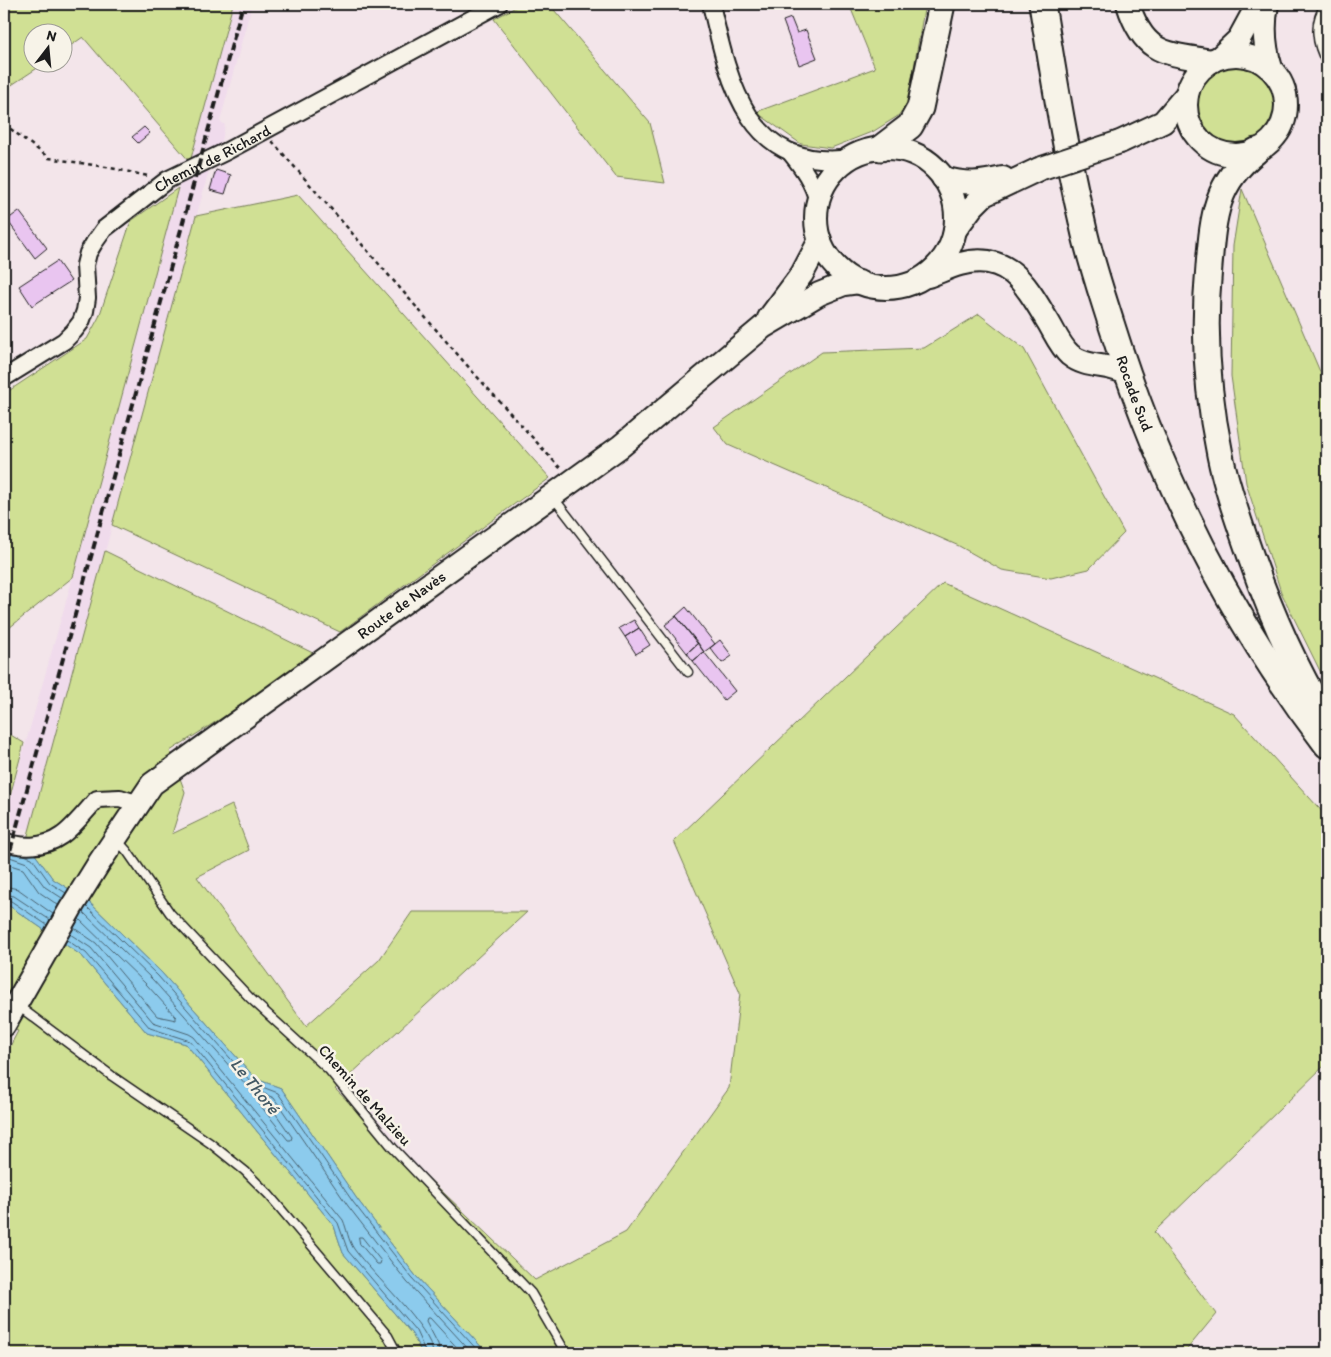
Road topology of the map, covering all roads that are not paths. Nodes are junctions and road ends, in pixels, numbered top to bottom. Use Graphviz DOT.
graph roads {
  1 [pos="499,4"];
  2 [pos="711,4"];
  3 [pos="942,4"];
  4 [pos="1042,4"];
  5 [pos="1128,4"];
  6 [pos="1258,4"];
  7 [pos="1267,4"];
  8 [pos="1326,4"];
  9 [pos="1216,59"];
  10 [pos="1327,63"];
  11 [pos="1272,68"];
  12 [pos="1187,94"];
  13 [pos="1200,140"];
  14 [pos="1121,141"];
  15 [pos="881,148"];
  16 [pos="790,152"];
  17 [pos="1256,152"];
  18 [pos="851,158"];
  19 [pos="1040,169"];
  20 [pos="943,178"];
  21 [pos="818,202"];
  22 [pos="955,230"];
  23 [pos="820,240"];
  24 [pos="925,277"];
  25 [pos="859,282"];
  26 [pos="763,327"];
  27 [pos="1127,374"];
  28 [pos="4,378"];
  29 [pos="552,496"];
  30 [pos="688,672"];
  31 [pos="1327,722"];
  32 [pos="1327,745"];
  33 [pos="139,804"];
  34 [pos="115,839"];
  35 [pos="4,841"];
  36 [pos="16,1004"];
  37 [pos="4,1025"];
  38 [pos="397,1353"];
  39 [pos="566,1353"];
  1 -- 28 [label="street, Chemin de Richard"];
  2 -- 16 [label="street"];
  3 -- 15 [label="main road"];
  4 -- 27 [label="main road, Rocade Sud"];
  5 -- 9 [label="main road"];
  6 -- 9 [label="main road, Route de Navès"];
  7 -- 11 [label="main road"];
  8 -- 10 [label="lane"];
  9 -- 11 [label="main road"];
  9 -- 12 [label="main road, Route de Navès"];
  11 -- 17 [label="main road"];
  12 -- 13 [label="main road"];
  12 -- 14 [label="main road, Route de Navès"];
  13 -- 14 [label="main road, Route de Navès"];
  13 -- 17 [label="main road, Route de Navès"];
  14 -- 19 [label="main road, Route de Navès, bridge"];
  15 -- 18 [label="main road, Route de Navès"];
  15 -- 20 [label="main road, Route de Navès"];
  16 -- 18 [label="street"];
  16 -- 21 [label="street"];
  17 -- 31 [label="main road"];
  18 -- 21 [label="main road, Route de Navès"];
  19 -- 20 [label="main road, Route de Navès"];
  19 -- 22 [label="main road, Route de Navès"];
  20 -- 22 [label="main road, Route de Navès"];
  21 -- 23 [label="main road, Route de Navès"];
  22 -- 24 [label="main road, Route de Navès"];
  23 -- 25 [label="main road, Route de Navès"];
  23 -- 26 [label="main road, Route de Navès"];
  24 -- 25 [label="main road, Route de Navès"];
  24 -- 27 [label="main road"];
  25 -- 26 [label="main road, Route de Navès"];
  26 -- 29 [label="main road, Route de Navès"];
  27 -- 32 [label="main road, Rocade Sud"];
  29 -- 30 [label="lane"];
  29 -- 33 [label="main road, Route de Navès"];
  33 -- 34 [label="main road, Route de Navès"];
  33 -- 35 [label="street"];
  34 -- 36 [label="main road, Route de Navès"];
  34 -- 39 [label="lane, Chemin de Malzieu"];
  36 -- 37 [label="main road, Route de Navès"];
  36 -- 38 [label="lane"];
}
